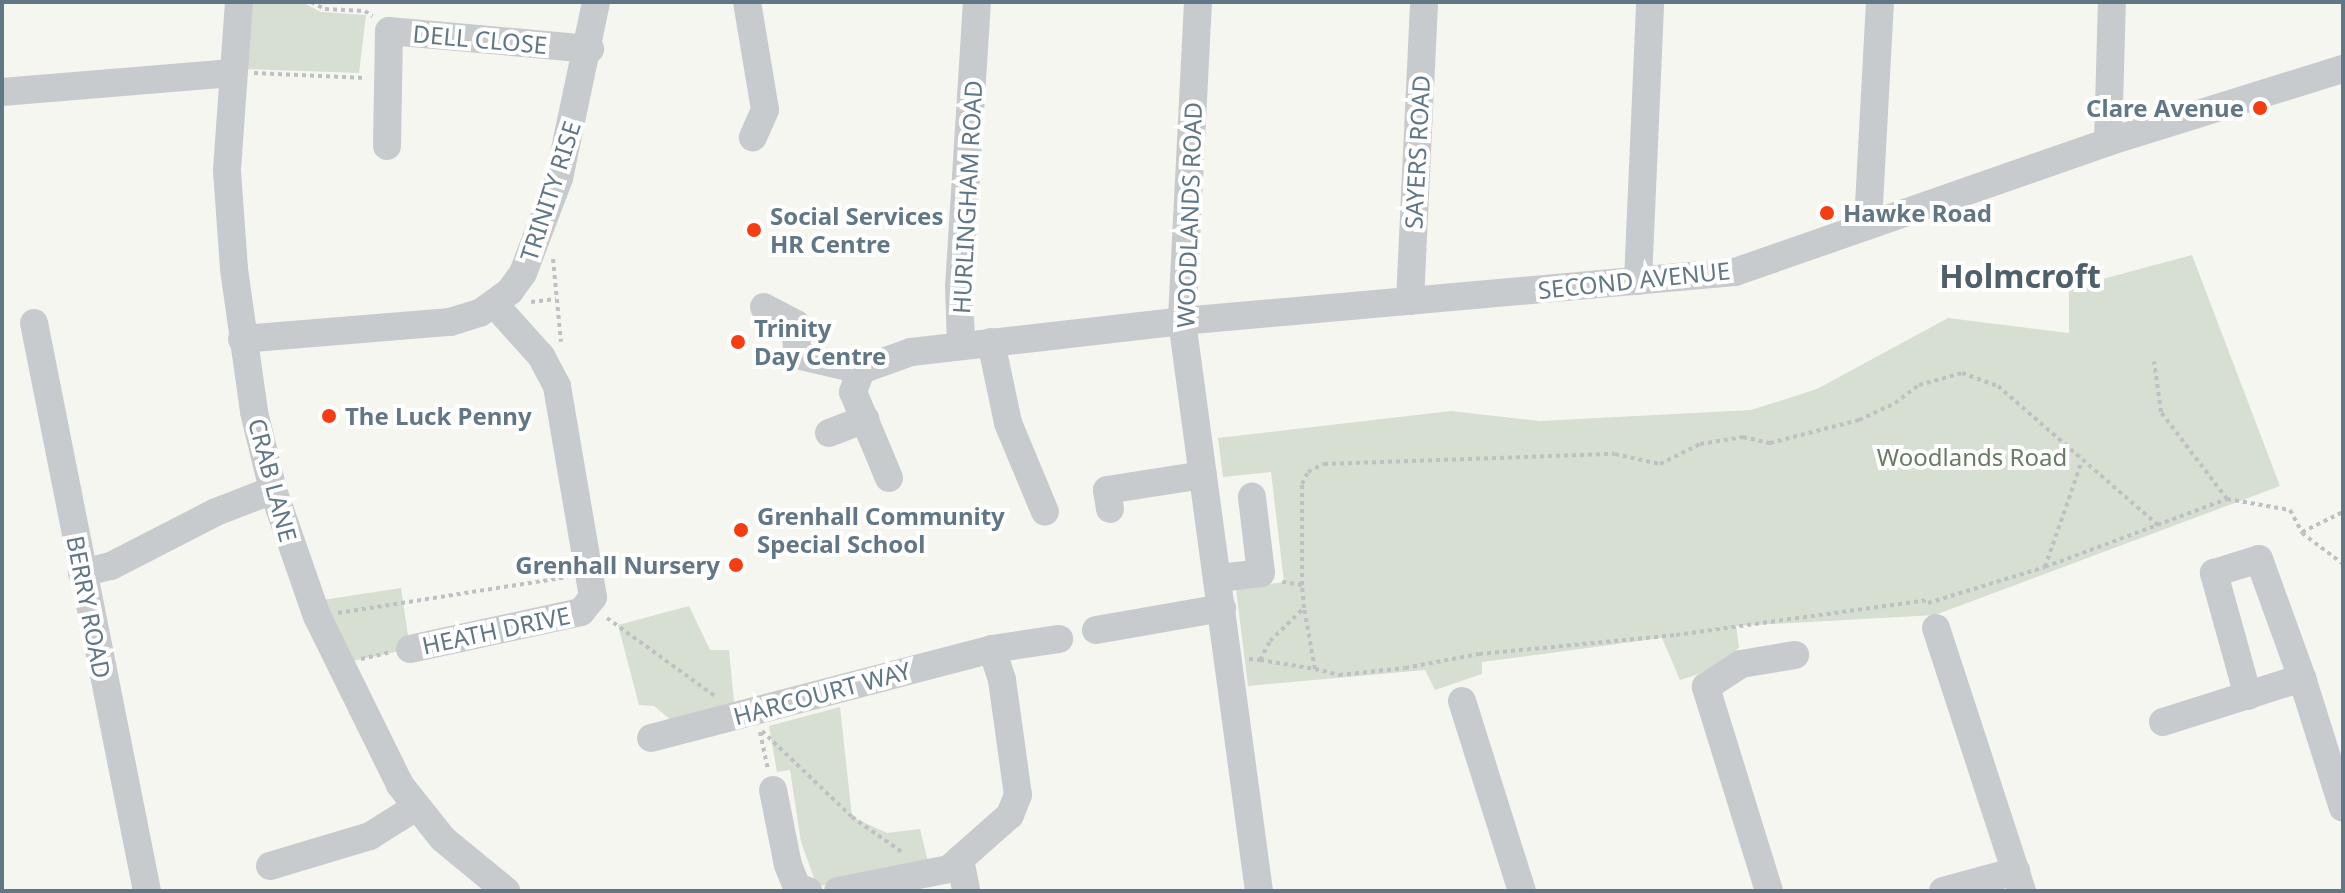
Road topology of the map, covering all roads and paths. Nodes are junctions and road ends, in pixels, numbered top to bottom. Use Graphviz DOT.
graph roads {
  1 [pos="239,2"];
  2 [pos="311,2"];
  3 [pos="325,2"];
  4 [pos="596,2"];
  5 [pos="747,2"];
  6 [pos="977,2"];
  7 [pos="1198,2"];
  8 [pos="1424,2"];
  9 [pos="1650,2"];
  10 [pos="1880,2"];
  11 [pos="2112,2"];
  12 [pos="325,9"];
  13 [pos="389,31"];
  14 [pos="590,49"];
  15 [pos="2343,69"];
  16 [pos="232,73"];
  17 [pos="385,79"];
  18 [pos="6,91"];
  19 [pos="753,137"];
  20 [pos="2108,142"];
  21 [pos="387,146"];
  22 [pos="1868,223"];
  23 [pos="535,246"];
  24 [pos="1638,281"];
  25 [pos="1410,301"];
  26 [pos="495,305"];
  27 [pos="764,307"];
  28 [pos="1182,321"];
  29 [pos="34,323"];
  30 [pos="242,339"];
  31 [pos="991,342"];
  32 [pos="961,344"];
  33 [pos="2154,361"];
  34 [pos="550,369"];
  35 [pos="861,370"];
  36 [pos="865,419"];
  37 [pos="829,433"];
  38 [pos="2082,461"];
  39 [pos="1203,475"];
  40 [pos="889,478"];
  41 [pos="273,490"];
  42 [pos="1252,497"];
  43 [pos="2227,499"];
  44 [pos="1110,509"];
  45 [pos="1045,512"];
  46 [pos="2343,512"];
  47 [pos="2158,525"];
  48 [pos="2302,533"];
  49 [pos="2343,564"];
  50 [pos="2045,567"];
  51 [pos="82,573"];
  52 [pos="1261,573"];
  53 [pos="589,574"];
  54 [pos="1219,578"];
  55 [pos="1302,585"];
  56 [pos="1927,600"];
  57 [pos="587,604"];
  58 [pos="1222,608"];
  59 [pos="1304,608"];
  60 [pos="317,616"];
  61 [pos="1936,628"];
  62 [pos="1096,630"];
  63 [pos="1059,639"];
  64 [pos="410,649"];
  65 [pos="992,649"];
  66 [pos="1795,655"];
  67 [pos="1227,660"];
  68 [pos="1260,660"];
  69 [pos="338,663"];
  70 [pos="1315,669"];
  71 [pos="2302,678"];
  72 [pos="2248,696"];
  73 [pos="722,701"];
  74 [pos="1462,701"];
  75 [pos="2163,722"];
  76 [pos="651,738"];
  77 [pos="773,790"];
  78 [pos="416,807"];
  79 [pos="2343,808"];
  80 [pos="960,859"];
  81 [pos="270,866"];
  82 [pos="931,874"];
  83 [pos="2019,881"];
  84 [pos="147,891"];
  85 [pos="506,891"];
  86 [pos="808,891"];
  87 [pos="838,891"];
  88 [pos="966,891"];
  89 [pos="1259,891"];
  90 [pos="1522,891"];
  91 [pos="1769,891"];
  92 [pos="1943,891"];
  1 -- 16 [label="street, CRAB LANE"];
  2 -- 12 [label="path"];
  3 -- 12 [label="path"];
  4 -- 14 [label="street, TRINITY RISE"];
  5 -- 19 [label="street"];
  6 -- 32 [label="street, HURLINGHAM ROAD"];
  7 -- 28 [label="street, WOODLANDS ROAD"];
  8 -- 25 [label="street, SAYERS ROAD"];
  9 -- 24 [label="street"];
  10 -- 22 [label="street"];
  11 -- 20 [label="street"];
  12 -- 13 [label="path"];
  13 -- 14 [label="street, DELL CLOSE"];
  13 -- 17 [label="street, DELL CLOSE"];
  14 -- 23 [label="street, TRINITY RISE"];
  15 -- 20 [label="street, SECOND AVENUE"];
  16 -- 17 [label="path"];
  16 -- 18 [label="street"];
  16 -- 30 [label="street, CRAB LANE"];
  17 -- 21 [label="street, DELL CLOSE"];
  20 -- 22 [label="street, SECOND AVENUE"];
  22 -- 24 [label="street, SECOND AVENUE"];
  23 -- 26 [label="street, TRINITY RISE"];
  23 -- 34 [label="path"];
  24 -- 25 [label="street, SECOND AVENUE"];
  25 -- 28 [label="street, SECOND AVENUE"];
  26 -- 30 [label="street, TRINITY RISE"];
  26 -- 34 [label="street, HEATH DRIVE"];
  27 -- 35 [label="street"];
  28 -- 31 [label="street, SECOND AVENUE"];
  28 -- 39 [label="street, WOODLANDS ROAD"];
  29 -- 51 [label="street, BERRY ROAD"];
  30 -- 41 [label="street, CRAB LANE"];
  31 -- 32 [label="street, SECOND AVENUE"];
  31 -- 45 [label="street"];
  32 -- 35 [label="street, SECOND AVENUE"];
  33 -- 43 [label="path"];
  34 -- 53 [label="street, HEATH DRIVE"];
  35 -- 36 [label="street"];
  36 -- 37 [label="street"];
  36 -- 40 [label="street"];
  38 -- 47 [label="path"];
  38 -- 50 [label="path"];
  38 -- 55 [label="path"];
  39 -- 44 [label="street"];
  39 -- 54 [label="street, WOODLANDS ROAD"];
  41 -- 51 [label="street"];
  41 -- 60 [label="street, CRAB LANE"];
  42 -- 52 [label="street"];
  43 -- 47 [label="path"];
  43 -- 48 [label="path"];
  46 -- 48 [label="path"];
  47 -- 50 [label="path"];
  48 -- 49 [label="path"];
  50 -- 56 [label="path"];
  51 -- 84 [label="street, BERRY ROAD"];
  52 -- 54 [label="street"];
  52 -- 55 [label="path"];
  53 -- 57 [label="street, HEATH DRIVE"];
  53 -- 60 [label="path"];
  54 -- 58 [label="street, WOODLANDS ROAD"];
  55 -- 59 [label="path"];
  56 -- 61 [label="path"];
  56 -- 70 [label="path"];
  57 -- 64 [label="street, HEATH DRIVE"];
  57 -- 73 [label="path"];
  58 -- 62 [label="street"];
  58 -- 67 [label="street, WOODLANDS ROAD"];
  59 -- 68 [label="path"];
  59 -- 70 [label="path"];
  60 -- 69 [label="street, CRAB LANE"];
  61 -- 83 [label="street"];
  63 -- 65 [label="street, HARCOURT WAY"];
  64 -- 69 [label="path"];
  65 -- 76 [label="street, HARCOURT WAY"];
  65 -- 80 [label="street"];
  66 -- 91 [label="street"];
  67 -- 68 [label="path"];
  67 -- 89 [label="street, WOODLANDS ROAD"];
  68 -- 70 [label="path"];
  69 -- 78 [label="street, CRAB LANE"];
  71 -- 72 [label="street"];
  71 -- 72 [label="street"];
  71 -- 79 [label="street"];
  72 -- 75 [label="street"];
  74 -- 90 [label="street"];
  77 -- 82 [label="path"];
  77 -- 86 [label="street"];
  78 -- 81 [label="street"];
  78 -- 85 [label="street, CRAB LANE"];
  80 -- 82 [label="street"];
  80 -- 88 [label="street"];
  82 -- 87 [label="street"];
  83 -- 92 [label="street"];
}
